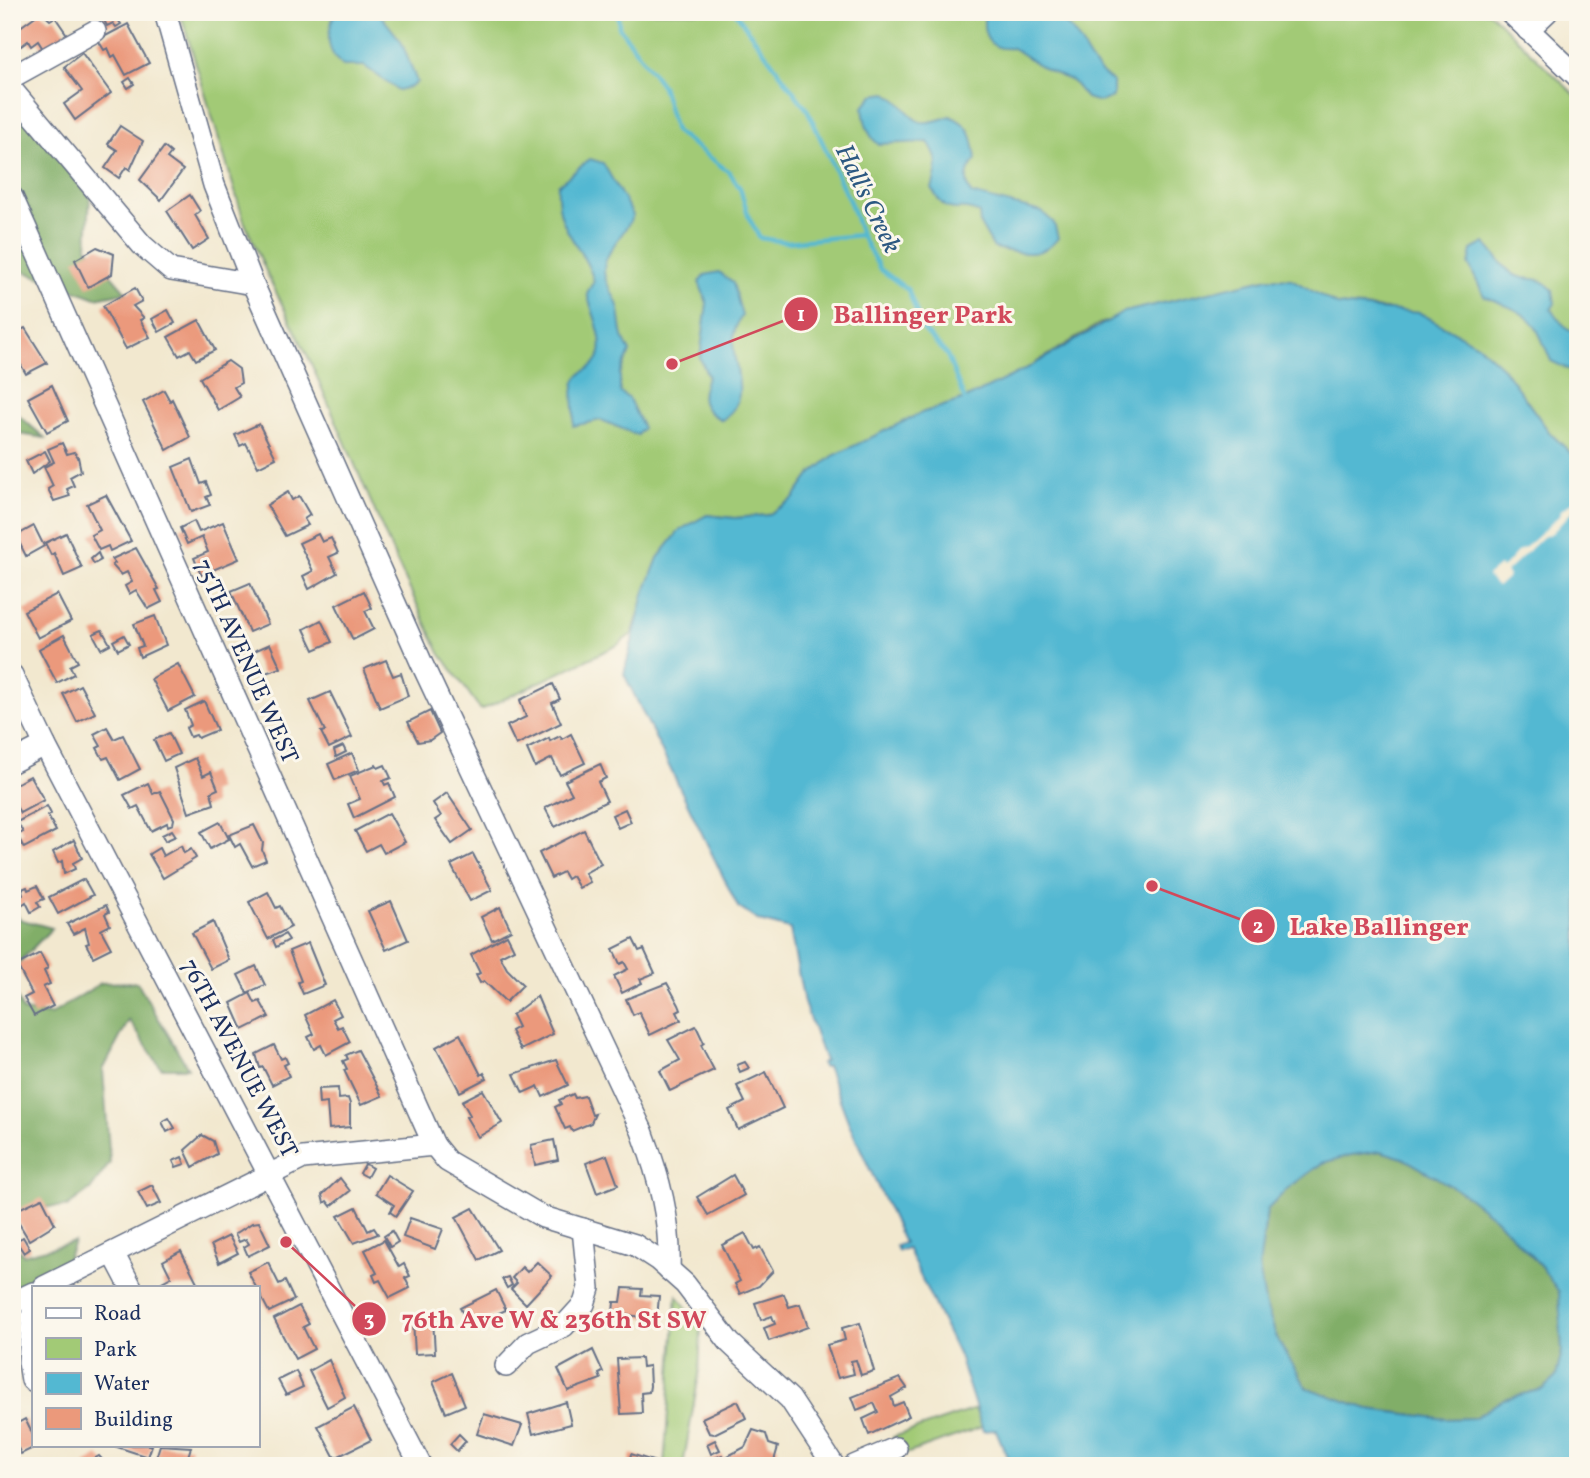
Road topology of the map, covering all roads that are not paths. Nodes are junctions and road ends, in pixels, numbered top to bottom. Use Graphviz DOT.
graph roads {
  1 [pos="165,12"];
  2 [pos="1510,12"];
  3 [pos="1547,12"];
  4 [pos="1528,30"];
  5 [pos="95,31"];
  6 [pos="12,77"];
  7 [pos="1578,77"];
  8 [pos="12,90"];
  9 [pos="12,197"];
  10 [pos="253,284"];
  11 [pos="12,674"];
  12 [pos="45,745"];
  13 [pos="12,762"];
  14 [pos="434,1145"];
  15 [pos="270,1172"];
  16 [pos="583,1229"];
  17 [pos="113,1253"];
  18 [pos="677,1277"];
  19 [pos="46,1286"];
  20 [pos="130,1286"];
  21 [pos="32,1293"];
  22 [pos="12,1303"];
  23 [pos="32,1322"];
  24 [pos="506,1366"];
  25 [pos="32,1380"];
  26 [pos="896,1448"];
  27 [pos="421,1466"];
  28 [pos="834,1466"];
  29 [pos="854,1466"];
  1 -- 10 [label="street"];
  2 -- 4 [label="street"];
  3 -- 4 [label="street"];
  4 -- 7 [label="street"];
  5 -- 6 [label="street"];
  8 -- 10 [label="street"];
  9 -- 14 [label="street, 75TH AVENUE WEST"];
  10 -- 18 [label="street"];
  11 -- 12 [label="street, 76TH AVENUE WEST"];
  12 -- 13 [label="street"];
  12 -- 15 [label="street, 76TH AVENUE WEST"];
  14 -- 15 [label="street"];
  14 -- 16 [label="street"];
  15 -- 17 [label="street"];
  15 -- 27 [label="street, 76TH AVENUE WEST"];
  16 -- 18 [label="street"];
  16 -- 24 [label="street"];
  17 -- 19 [label="street"];
  17 -- 20 [label="street"];
  18 -- 28 [label="street"];
  21 -- 22 [label="street"];
  23 -- 25 [label="street"];
  26 -- 29 [label="street"];
}
